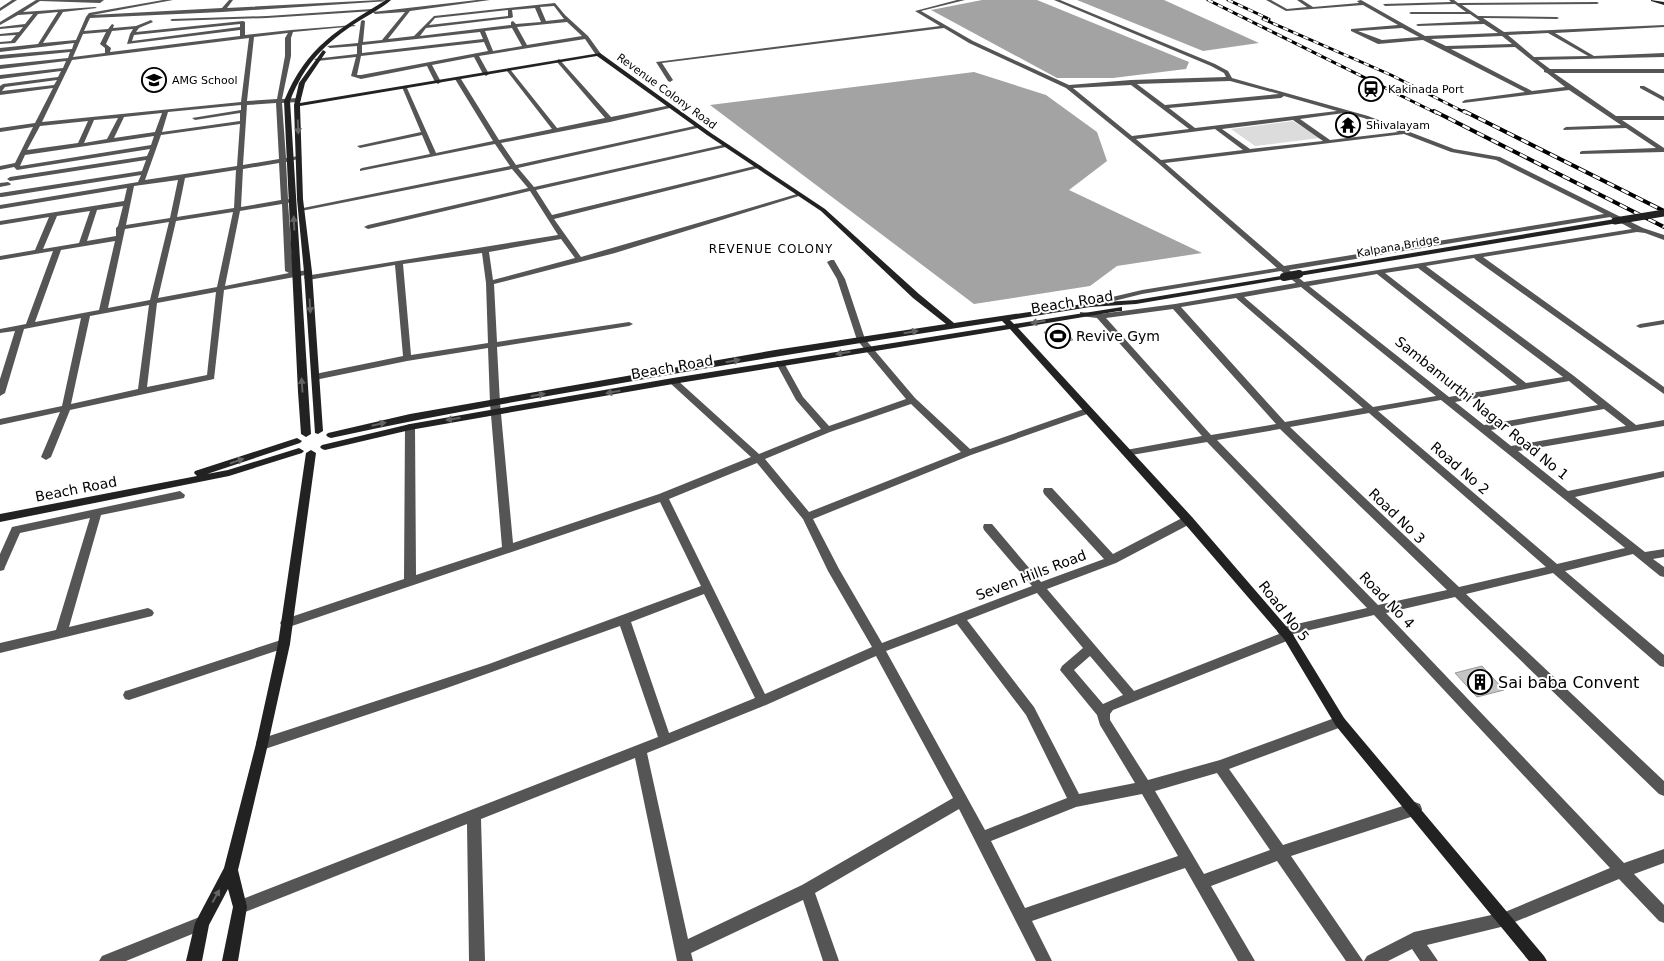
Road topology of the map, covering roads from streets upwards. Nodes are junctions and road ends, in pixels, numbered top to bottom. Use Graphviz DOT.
graph roads {
  1 [pos="15,0"];
  2 [pos="40,0"];
  3 [pos="171,0"];
  4 [pos="231,0"];
  5 [pos="263,0"];
  6 [pos="395,0"];
  7 [pos="427,0"];
  8 [pos="488,0"];
  9 [pos="530,0"];
  10 [pos="963,0"];
  11 [pos="1056,0"];
  12 [pos="1268,0"];
  13 [pos="1299,0"];
  14 [pos="1324,0"];
  15 [pos="1357,0"];
  16 [pos="1451,0"];
  17 [pos="1653,0"];
  18 [pos="101,1"];
  19 [pos="364,1"];
  20 [pos="388,1"];
  21 [pos="109,3"];
  22 [pos="930,3"];
  23 [pos="1597,3"];
  24 [pos="118,4"];
  25 [pos="1364,4"];
  26 [pos="1457,4"];
  27 [pos="1664,4"];
  28 [pos="446,5"];
  29 [pos="1385,5"];
  30 [pos="137,6"];
  31 [pos="535,6"];
  32 [pos="936,6"];
  33 [pos="1336,6"];
  34 [pos="95,8"];
  35 [pos="1312,8"];
  36 [pos="251,9"];
  37 [pos="411,9"];
  38 [pos="510,9"];
  39 [pos="0,10"];
  40 [pos="62,10"];
  41 [pos="222,10"];
  42 [pos="37,12"];
  43 [pos="374,12"];
  44 [pos="1411,13"];
  45 [pos="1472,13"];
  46 [pos="17,14"];
  47 [pos="90,16"];
  48 [pos="119,16"];
  49 [pos="1477,16"];
  50 [pos="434,17"];
  51 [pos="512,17"];
  52 [pos="1557,18"];
  53 [pos="169,20"];
  54 [pos="245,20"];
  55 [pos="568,20"];
  56 [pos="151,21"];
  57 [pos="160,21"];
  58 [pos="363,21"];
  59 [pos="113,22"];
  60 [pos="1486,22"];
  61 [pos="544,23"];
  62 [pos="0,24"];
  63 [pos="26,25"];
  64 [pos="1418,25"];
  65 [pos="351,26"];
  66 [pos="514,26"];
  67 [pos="1403,26"];
  68 [pos="1664,26"];
  69 [pos="137,27"];
  70 [pos="426,27"];
  71 [pos="943,27"];
  72 [pos="0,28"];
  73 [pos="242,29"];
  74 [pos="109,30"];
  75 [pos="482,30"];
  76 [pos="291,31"];
  77 [pos="1548,31"];
  78 [pos="250,32"];
  79 [pos="21,33"];
  80 [pos="80,33"];
  81 [pos="1502,33"];
  82 [pos="132,34"];
  83 [pos="0,35"];
  84 [pos="242,37"];
  85 [pos="586,37"];
  86 [pos="415,38"];
  87 [pos="1424,38"];
  88 [pos="486,40"];
  89 [pos="384,41"];
  90 [pos="12,42"];
  91 [pos="76,42"];
  92 [pos="139,42"];
  93 [pos="0,43"];
  94 [pos="360,44"];
  95 [pos="1515,45"];
  96 [pos="39,46"];
  97 [pos="330,46"];
  98 [pos="525,47"];
  99 [pos="1445,48"];
  100 [pos="10,49"];
  101 [pos="0,50"];
  102 [pos="73,50"];
  103 [pos="134,50"];
  104 [pos="491,52"];
  105 [pos="107,54"];
  106 [pos="598,54"];
  107 [pos="359,55"];
  108 [pos="476,55"];
  109 [pos="1657,55"];
  110 [pos="1664,55"];
  111 [pos="0,57"];
  112 [pos="1592,57"];
  113 [pos="1638,57"];
  114 [pos="317,58"];
  115 [pos="1664,58"];
  116 [pos="70,59"];
  117 [pos="1533,59"];
  118 [pos="559,61"];
  119 [pos="1647,61"];
  120 [pos="429,64"];
  121 [pos="1656,66"];
  122 [pos="0,67"];
  123 [pos="65,69"];
  124 [pos="510,70"];
  125 [pos="1546,70"];
  126 [pos="1664,70"];
  127 [pos="486,74"];
  128 [pos="0,77"];
  129 [pos="61,78"];
  130 [pos="458,79"];
  131 [pos="1230,79"];
  132 [pos="670,80"];
  133 [pos="438,82"];
  134 [pos="1131,82"];
  135 [pos="57,86"];
  136 [pos="1068,87"];
  137 [pos="1642,87"];
  138 [pos="404,88"];
  139 [pos="1570,88"];
  140 [pos="1,89"];
  141 [pos="53,93"];
  142 [pos="1531,93"];
  143 [pos="1292,95"];
  144 [pos="1664,99"];
  145 [pos="0,100"];
  146 [pos="287,101"];
  147 [pos="279,102"];
  148 [pos="1465,102"];
  149 [pos="298,103"];
  150 [pos="244,107"];
  151 [pos="671,107"];
  152 [pos="1164,107"];
  153 [pos="197,108"];
  154 [pos="166,111"];
  155 [pos="1348,112"];
  156 [pos="122,115"];
  157 [pos="92,118"];
  158 [pos="195,118"];
  159 [pos="1293,118"];
  160 [pos="1614,118"];
  161 [pos="1664,118"];
  162 [pos="610,120"];
  163 [pos="243,122"];
  164 [pos="38,124"];
  165 [pos="1627,126"];
  166 [pos="698,127"];
  167 [pos="1216,127"];
  168 [pos="194,129"];
  169 [pos="1566,129"];
  170 [pos="0,130"];
  171 [pos="1194,130"];
  172 [pos="556,131"];
  173 [pos="1404,132"];
  174 [pos="424,133"];
  175 [pos="158,134"];
  176 [pos="1130,138"];
  177 [pos="110,140"];
  178 [pos="1328,141"];
  179 [pos="497,142"];
  180 [pos="80,145"];
  181 [pos="153,146"];
  182 [pos="360,146"];
  183 [pos="727,146"];
  184 [pos="1664,150"];
  185 [pos="1248,151"];
  186 [pos="24,153"];
  187 [pos="1582,153"];
  188 [pos="434,155"];
  189 [pos="149,158"];
  190 [pos="299,158"];
  191 [pos="291,160"];
  192 [pos="282,161"];
  193 [pos="1160,162"];
  194 [pos="240,166"];
  195 [pos="514,166"];
  196 [pos="17,167"];
  197 [pos="758,167"];
  198 [pos="0,168"];
  199 [pos="362,170"];
  200 [pos="145,172"];
  201 [pos="182,177"];
  202 [pos="9,181"];
  203 [pos="141,184"];
  204 [pos="0,185"];
  205 [pos="131,185"];
  206 [pos="532,189"];
  207 [pos="799,195"];
  208 [pos="1,197"];
  209 [pos="293,200"];
  210 [pos="284,202"];
  211 [pos="126,204"];
  212 [pos="0,207"];
  213 [pos="94,208"];
  214 [pos="237,209"];
  215 [pos="303,210"];
  216 [pos="54,214"];
  217 [pos="1664,214"];
  218 [pos="550,218"];
  219 [pos="1614,218"];
  220 [pos="173,220"];
  221 [pos="0,223"];
  222 [pos="368,227"];
  223 [pos="120,228"];
  224 [pos="1642,231"];
  225 [pos="563,236"];
  226 [pos="119,238"];
  227 [pos="1664,238"];
  228 [pos="82,244"];
  229 [pos="58,249"];
  230 [pos="485,250"];
  231 [pos="38,252"];
  232 [pos="1475,256"];
  233 [pos="0,258"];
  234 [pos="580,260"];
  235 [pos="400,262"];
  236 [pos="832,262"];
  237 [pos="1419,264"];
  238 [pos="1379,272"];
  239 [pos="297,273"];
  240 [pos="1284,273"];
  241 [pos="308,275"];
  242 [pos="490,283"];
  243 [pos="1302,284"];
  244 [pos="220,290"];
  245 [pos="1237,295"];
  246 [pos="152,302"];
  247 [pos="1136,302"];
  248 [pos="1175,306"];
  249 [pos="1086,310"];
  250 [pos="103,311"];
  251 [pos="86,315"];
  252 [pos="1100,316"];
  253 [pos="1008,322"];
  254 [pos="1664,322"];
  255 [pos="629,324"];
  256 [pos="952,325"];
  257 [pos="29,326"];
  258 [pos="1640,326"];
  259 [pos="20,328"];
  260 [pos="0,331"];
  261 [pos="962,334"];
  262 [pos="861,340"];
  263 [pos="492,345"];
  264 [pos="869,349"];
  265 [pos="407,358"];
  266 [pos="780,363"];
  267 [pos="314,377"];
  268 [pos="1571,378"];
  269 [pos="673,381"];
  270 [pos="1524,386"];
  271 [pos="142,391"];
  272 [pos="1664,392"];
  273 [pos="0,393"];
  274 [pos="1446,398"];
  275 [pos="912,400"];
  276 [pos="494,403"];
  277 [pos="1607,406"];
  278 [pos="66,408"];
  279 [pos="1369,409"];
  280 [pos="1088,411"];
  281 [pos="496,412"];
  282 [pos="0,422"];
  283 [pos="1664,423"];
  284 [pos="1282,425"];
  285 [pos="410,427"];
  286 [pos="1484,428"];
  287 [pos="1634,428"];
  288 [pos="318,430"];
  289 [pos="827,430"];
  290 [pos="306,434"];
  291 [pos="331,435"];
  292 [pos="1208,438"];
  293 [pos="297,440"];
  294 [pos="325,447"];
  295 [pos="1511,449"];
  296 [pos="305,452"];
  297 [pos="968,453"];
  298 [pos="1126,453"];
  299 [pos="46,457"];
  300 [pos="759,459"];
  301 [pos="1664,474"];
  302 [pos="158,487"];
  303 [pos="1048,491"];
  304 [pos="180,495"];
  305 [pos="1566,495"];
  306 [pos="662,497"];
  307 [pos="97,513"];
  308 [pos="807,517"];
  309 [pos="0,518"];
  310 [pos="1188,520"];
  311 [pos="988,527"];
  312 [pos="508,548"];
  313 [pos="1638,553"];
  314 [pos="1664,553"];
  315 [pos="1112,560"];
  316 [pos="0,567"];
  317 [pos="1554,569"];
  318 [pos="1664,573"];
  319 [pos="410,582"];
  320 [pos="1039,587"];
  321 [pos="708,588"];
  322 [pos="1457,592"];
  323 [pos="1376,610"];
  324 [pos="148,613"];
  325 [pos="960,619"];
  326 [pos="624,620"];
  327 [pos="286,623"];
  328 [pos="62,633"];
  329 [pos="1286,633"];
  330 [pos="284,644"];
  331 [pos="0,648"];
  332 [pos="879,649"];
  333 [pos="1090,649"];
  334 [pos="1664,662"];
  335 [pos="129,695"];
  336 [pos="1132,697"];
  337 [pos="762,701"];
  338 [pos="1103,713"];
  339 [pos="1340,722"];
  340 [pos="665,740"];
  341 [pos="262,744"];
  342 [pos="640,750"];
  343 [pos="1220,766"];
  344 [pos="1145,787"];
  345 [pos="1664,790"];
  346 [pos="960,801"];
  347 [pos="1076,801"];
  348 [pos="1415,809"];
  349 [pos="474,815"];
  350 [pos="982,838"];
  351 [pos="1279,853"];
  352 [pos="1664,856"];
  353 [pos="1188,860"];
  354 [pos="231,870"];
  355 [pos="1622,871"];
  356 [pos="1200,883"];
  357 [pos="807,890"];
  358 [pos="240,908"];
  359 [pos="1022,916"];
  360 [pos="1664,916"];
  361 [pos="1505,919"];
  362 [pos="202,923"];
  363 [pos="1414,940"];
  364 [pos="684,955"];
  365 [pos="107,961"];
  366 [pos="194,961"];
  367 [pos="230,961"];
  368 [pos="477,961"];
  369 [pos="831,961"];
  370 [pos="1044,961"];
  371 [pos="1247,961"];
  372 [pos="1355,961"];
  373 [pos="1372,961"];
  374 [pos="1430,961"];
  375 [pos="1539,961"];
  1 -- 39 [label="street"];
  2 -- 18 [label="street"];
  2 -- 46 [label="street"];
  3 -- 30 [label="street"];
  4 -- 41 [label="street"];
  5 -- 36 [label="street"];
  6 -- 43 [label="street"];
  7 -- 37 [label="street"];
  8 -- 28 [label="street"];
  9 -- 31 [label="street"];
  10 -- 32 [label="street"];
  11 -- 131 [label="street"];
  12 -- 35 [label="street"];
  13 -- 35 [label="street"];
  14 -- 33 [label="street"];
  15 -- 25 [label="street"];
  16 -- 26 [label="street"];
  17 -- 27 [label="street"];
  18 -- 21 [label="street"];
  18 -- 34 [label="street"];
  19 -- 20 [label="street"];
  19 -- 36 [label="street"];
  20 -- 43 [label="street"];
  22 -- 32 [label="street"];
  23 -- 26 [label="street"];
  24 -- 30 [label="street"];
  25 -- 33 [label="street"];
  25 -- 67 [label="street"];
  26 -- 29 [label="street"];
  26 -- 45 [label="street"];
  28 -- 37 [label="street"];
  28 -- 50 [label="street"];
  30 -- 47 [label="street"];
  31 -- 38 [label="street"];
  31 -- 55 [label="street"];
  31 -- 61 [label="street"];
  32 -- 71 [label="street, Sambamurthi Nagar Road No 1"];
  33 -- 35 [label="street"];
  34 -- 40 [label="street"];
  34 -- 47 [label="street"];
  36 -- 41 [label="street"];
  37 -- 43 [label="street"];
  37 -- 89 [label="street"];
  38 -- 50 [label="street"];
  38 -- 51 [label="street"];
  40 -- 42 [label="street"];
  40 -- 96 [label="street"];
  41 -- 48 [label="street"];
  42 -- 46 [label="street"];
  42 -- 63 [label="street"];
  43 -- 54 [label="street"];
  43 -- 58 [label="street"];
  43 -- 65 [label="street"];
  44 -- 45 [label="street"];
  45 -- 49 [label="street"];
  46 -- 62 [label="street"];
  47 -- 48 [label="street"];
  47 -- 80 [label="street"];
  48 -- 59 [label="street"];
  49 -- 52 [label="street"];
  49 -- 60 [label="street"];
  50 -- 70 [label="street"];
  51 -- 66 [label="street"];
  51 -- 70 [label="street"];
  53 -- 54 [label="street"];
  54 -- 73 [label="street"];
  54 -- 82 [label="street"];
  55 -- 61 [label="street"];
  55 -- 85 [label="street"];
  56 -- 57 [label="street"];
  56 -- 59 [label="street"];
  56 -- 69 [label="street"];
  58 -- 65 [label="street"];
  58 -- 94 [label="street"];
  59 -- 74 [label="street"];
  60 -- 64 [label="street"];
  60 -- 81 [label="street"];
  61 -- 66 [label="street"];
  63 -- 72 [label="street"];
  63 -- 79 [label="street"];
  65 -- 76 [label="street"];
  65 -- 97 [label="street"];
  65 -- 146 [label="street"];
  66 -- 75 [label="street"];
  66 -- 98 [label="street"];
  67 -- 87 [label="street"];
  67 -- 87 [label="street"];
  68 -- 77 [label="street"];
  69 -- 74 [label="street"];
  69 -- 82 [label="street"];
  70 -- 86 [label="street"];
  71 -- 132 [label="street"];
  71 -- 136 [label="street, Sambamurthi Nagar Road No 1"];
  73 -- 78 [label="street"];
  73 -- 84 [label="street"];
  73 -- 92 [label="street"];
  74 -- 80 [label="street"];
  74 -- 105 [label="street"];
  75 -- 86 [label="street"];
  75 -- 88 [label="street"];
  76 -- 78 [label="street"];
  76 -- 147 [label="street"];
  77 -- 81 [label="street"];
  77 -- 112 [label="street"];
  78 -- 84 [label="street"];
  78 -- 150 [label="street"];
  79 -- 83 [label="street"];
  79 -- 90 [label="street"];
  80 -- 91 [label="street"];
  81 -- 87 [label="street"];
  81 -- 95 [label="street"];
  82 -- 92 [label="street"];
  84 -- 103 [label="street"];
  85 -- 98 [label="street"];
  85 -- 106 [label="street"];
  86 -- 89 [label="street"];
  87 -- 99 [label="street"];
  88 -- 104 [label="street"];
  88 -- 107 [label="street"];
  89 -- 94 [label="street"];
  90 -- 93 [label="street"];
  90 -- 100 [label="street"];
  91 -- 96 [label="street"];
  91 -- 102 [label="street"];
  92 -- 103 [label="street"];
  94 -- 97 [label="street"];
  94 -- 107 [label="street"];
  95 -- 99 [label="street"];
  95 -- 117 [label="street"];
  96 -- 100 [label="street"];
  97 -- 114 [label="street"];
  98 -- 104 [label="street"];
  99 -- 142 [label="street"];
  100 -- 101 [label="street"];
  102 -- 111 [label="street"];
  102 -- 116 [label="street"];
  103 -- 105 [label="street"];
  104 -- 108 [label="street"];
  105 -- 116 [label="street"];
  106 -- 118 [label="street, Revenue Colony Road"];
  106 -- 151 [label="street, Revenue Colony Road"];
  107 -- 114 [label="street"];
  107 -- 120 [label="street"];
  108 -- 120 [label="street"];
  108 -- 127 [label="street"];
  109 -- 110 [label="street"];
  109 -- 113 [label="street"];
  109 -- 115 [label="street"];
  112 -- 113 [label="street"];
  112 -- 117 [label="street"];
  113 -- 119 [label="street"];
  114 -- 149 [label="street"];
  116 -- 122 [label="street"];
  116 -- 123 [label="street"];
  117 -- 125 [label="street"];
  118 -- 124 [label="street, Revenue Colony Road"];
  118 -- 162 [label="street"];
  120 -- 133 [label="street"];
  121 -- 126 [label="street"];
  123 -- 128 [label="street"];
  123 -- 129 [label="street"];
  124 -- 127 [label="street, Revenue Colony Road"];
  124 -- 172 [label="street"];
  125 -- 126 [label="street"];
  125 -- 139 [label="street"];
  127 -- 130 [label="street, Revenue Colony Road"];
  129 -- 135 [label="street"];
  129 -- 140 [label="street"];
  130 -- 133 [label="street, Revenue Colony Road"];
  130 -- 179 [label="street"];
  131 -- 134 [label="street"];
  131 -- 143 [label="street"];
  133 -- 138 [label="street, Revenue Colony Road"];
  134 -- 136 [label="street"];
  134 -- 152 [label="street"];
  135 -- 140 [label="street"];
  135 -- 141 [label="street"];
  136 -- 176 [label="street, Sambamurthi Nagar Road No 1"];
  137 -- 144 [label="street"];
  138 -- 149 [label="street, Revenue Colony Road"];
  138 -- 174 [label="street"];
  139 -- 142 [label="street"];
  139 -- 160 [label="street"];
  141 -- 145 [label="street"];
  141 -- 164 [label="street"];
  142 -- 148 [label="street"];
  143 -- 152 [label="street"];
  143 -- 155 [label="street"];
  146 -- 147 [label="street"];
  146 -- 149 [label="street"];
  146 -- 191 [label="street"];
  147 -- 150 [label="street"];
  147 -- 192 [label="street"];
  149 -- 190 [label="street, one-way"];
  150 -- 153 [label="street"];
  150 -- 158 [label="street"];
  150 -- 163 [label="street"];
  151 -- 162 [label="street"];
  151 -- 166 [label="street, Revenue Colony Road"];
  152 -- 171 [label="street"];
  153 -- 154 [label="street"];
  153 -- 158 [label="street"];
  154 -- 156 [label="street"];
  154 -- 175 [label="street"];
  155 -- 159 [label="street"];
  155 -- 173 [label="street"];
  156 -- 157 [label="street"];
  156 -- 177 [label="street"];
  157 -- 164 [label="street"];
  157 -- 180 [label="street"];
  158 -- 168 [label="street"];
  159 -- 167 [label="street"];
  159 -- 178 [label="street"];
  160 -- 161 [label="street"];
  160 -- 165 [label="street"];
  162 -- 172 [label="street"];
  163 -- 168 [label="street"];
  163 -- 194 [label="street"];
  164 -- 170 [label="street"];
  164 -- 186 [label="street"];
  165 -- 169 [label="street"];
  165 -- 184 [label="street"];
  166 -- 183 [label="street, Revenue Colony Road"];
  166 -- 195 [label="street"];
  167 -- 171 [label="street"];
  167 -- 185 [label="street"];
  168 -- 175 [label="street"];
  171 -- 176 [label="street"];
  172 -- 179 [label="street"];
  173 -- 178 [label="street"];
  173 -- 219 [label="street"];
  174 -- 182 [label="street"];
  174 -- 188 [label="street"];
  175 -- 177 [label="street"];
  175 -- 181 [label="street"];
  176 -- 193 [label="street, Sambamurthi Nagar Road No 1"];
  177 -- 180 [label="street"];
  178 -- 185 [label="street"];
  179 -- 188 [label="street"];
  179 -- 195 [label="street"];
  180 -- 186 [label="street"];
  181 -- 189 [label="street"];
  181 -- 196 [label="street"];
  183 -- 197 [label="street, Revenue Colony Road"];
  183 -- 206 [label="street"];
  184 -- 187 [label="street"];
  185 -- 193 [label="street"];
  186 -- 196 [label="street"];
  188 -- 199 [label="street"];
  189 -- 200 [label="street"];
  189 -- 202 [label="street"];
  190 -- 191 [label="street"];
  190 -- 215 [label="street"];
  191 -- 192 [label="street"];
  191 -- 209 [label="street"];
  192 -- 194 [label="street"];
  192 -- 210 [label="street"];
  193 -- 240 [label="street, Sambamurthi Nagar Road No 1"];
  194 -- 201 [label="street"];
  194 -- 214 [label="street"];
  195 -- 206 [label="street"];
  195 -- 215 [label="street"];
  196 -- 198 [label="street"];
  196 -- 202 [label="street"];
  197 -- 207 [label="street, Revenue Colony Road"];
  197 -- 218 [label="street"];
  200 -- 203 [label="street"];
  200 -- 208 [label="street"];
  201 -- 203 [label="street"];
  201 -- 220 [label="street"];
  202 -- 204 [label="street"];
  202 -- 208 [label="street"];
  203 -- 205 [label="street"];
  205 -- 211 [label="street"];
  205 -- 212 [label="street"];
  206 -- 218 [label="street"];
  206 -- 222 [label="street"];
  207 -- 234 [label="street"];
  207 -- 256 [label="street, Revenue Colony Road"];
  209 -- 210 [label="street"];
  239 -- 209 [label="street, one-way"];
  210 -- 214 [label="street"];
  210 -- 239 [label="street"];
  211 -- 213 [label="street"];
  211 -- 223 [label="street"];
  213 -- 216 [label="street"];
  213 -- 228 [label="street"];
  214 -- 220 [label="street"];
  214 -- 244 [label="street"];
  215 -- 241 [label="street"];
  216 -- 221 [label="street"];
  216 -- 231 [label="street"];
  217 -- 219 [label="street, Kalpana Bridge, bridge"];
  218 -- 225 [label="street"];
  219 -- 224 [label="street"];
  219 -- 240 [label="street"];
  219 -- 240 [label="street, Kalpana Bridge, bridge"];
  220 -- 223 [label="street"];
  220 -- 246 [label="street"];
  223 -- 226 [label="street"];
  224 -- 227 [label="street"];
  224 -- 232 [label="street"];
  225 -- 230 [label="street"];
  225 -- 234 [label="street"];
  226 -- 228 [label="street"];
  226 -- 250 [label="street"];
  228 -- 229 [label="street"];
  229 -- 231 [label="street"];
  229 -- 257 [label="street"];
  230 -- 235 [label="street"];
  230 -- 242 [label="street"];
  231 -- 233 [label="street"];
  232 -- 237 [label="street"];
  232 -- 272 [label="street"];
  234 -- 242 [label="street"];
  235 -- 241 [label="street"];
  235 -- 265 [label="street"];
  236 -- 262 [label="street"];
  237 -- 238 [label="street"];
  237 -- 268 [label="street"];
  238 -- 243 [label="street"];
  238 -- 270 [label="street"];
  239 -- 241 [label="street"];
  239 -- 244 [label="street"];
  290 -- 239 [label="street, one-way"];
  240 -- 243 [label="street, Sambamurthi Nagar Road No 1"];
  240 -- 247 [label="street, Kalpana Bridge"];
  240 -- 249 [label="street"];
  241 -- 267 [label="street, one-way"];
  242 -- 263 [label="street"];
  243 -- 245 [label="street"];
  243 -- 274 [label="street, Sambamurthi Nagar Road No 1"];
  244 -- 246 [label="street"];
  244 -- 271 [label="street"];
  245 -- 248 [label="street"];
  245 -- 279 [label="street, Road No 2"];
  246 -- 250 [label="street"];
  246 -- 271 [label="street"];
  247 -- 249 [label="street, Beach Road"];
  248 -- 252 [label="street"];
  248 -- 284 [label="street, Road No 3"];
  249 -- 252 [label="street"];
  249 -- 253 [label="street, Beach Road"];
  250 -- 251 [label="street"];
  251 -- 257 [label="street"];
  251 -- 278 [label="street"];
  252 -- 292 [label="street, Road No 4"];
  253 -- 256 [label="street, Beach Road"];
  253 -- 261 [label="street, Beach Road"];
  253 -- 280 [label="street, Road No 5"];
  254 -- 258 [label="street"];
  255 -- 263 [label="street"];
  256 -- 261 [label="street, Revenue Colony Road"];
  262 -- 256 [label="street, Beach Road, one-way"];
  257 -- 259 [label="street"];
  259 -- 260 [label="street"];
  259 -- 273 [label="street"];
  261 -- 264 [label="street, Beach Road"];
  262 -- 264 [label="street"];
  276 -- 262 [label="street, Beach Road, one-way"];
  263 -- 265 [label="street"];
  263 -- 276 [label="street"];
  264 -- 266 [label="street, Beach Road, one-way"];
  264 -- 275 [label="street"];
  265 -- 267 [label="street"];
  266 -- 269 [label="street, Beach Road"];
  266 -- 289 [label="street"];
  267 -- 288 [label="street"];
  268 -- 270 [label="street"];
  268 -- 277 [label="street"];
  269 -- 281 [label="street, Beach Road, one-way"];
  269 -- 300 [label="street"];
  270 -- 274 [label="street"];
  271 -- 278 [label="street"];
  274 -- 279 [label="street"];
  274 -- 286 [label="street, Sambamurthi Nagar Road No 1"];
  275 -- 289 [label="street"];
  275 -- 297 [label="street"];
  276 -- 281 [label="street"];
  291 -- 276 [label="street, Beach Road, one-way"];
  277 -- 286 [label="street"];
  277 -- 287 [label="street"];
  278 -- 282 [label="street"];
  278 -- 299 [label="street"];
  279 -- 284 [label="street"];
  279 -- 317 [label="street, Road No 2"];
  280 -- 297 [label="street"];
  280 -- 298 [label="street, Road No 5"];
  281 -- 285 [label="street, Beach Road, one-way"];
  281 -- 312 [label="street"];
  283 -- 287 [label="street"];
  284 -- 292 [label="street"];
  284 -- 322 [label="street, Road No 3"];
  285 -- 294 [label="street, Beach Road"];
  285 -- 319 [label="street"];
  286 -- 295 [label="street, Sambamurthi Nagar Road No 1"];
  287 -- 295 [label="street"];
  288 -- 290 [label="street, Beach Road"];
  288 -- 291 [label="street"];
  289 -- 300 [label="street"];
  290 -- 293 [label="street, Beach Road"];
  291 -- 294 [label="street"];
  292 -- 298 [label="street"];
  292 -- 323 [label="street, Road No 4"];
  293 -- 296 [label="street"];
  302 -- 293 [label="street, Beach Road, one-way"];
  294 -- 296 [label="street, Beach Road"];
  295 -- 305 [label="street, Sambamurthi Nagar Road No 1"];
  296 -- 302 [label="street, Beach Road"];
  296 -- 327 [label="street"];
  297 -- 308 [label="street"];
  298 -- 310 [label="street, Road No 5"];
  300 -- 306 [label="street"];
  300 -- 308 [label="street"];
  301 -- 305 [label="street"];
  302 -- 309 [label="street, Beach Road"];
  303 -- 315 [label="street"];
  304 -- 307 [label="street"];
  305 -- 313 [label="street, Sambamurthi Nagar Road No 1"];
  306 -- 312 [label="street"];
  306 -- 321 [label="street"];
  307 -- 316 [label="street"];
  307 -- 328 [label="street"];
  308 -- 332 [label="street"];
  310 -- 315 [label="street, Seven Hills Road"];
  310 -- 329 [label="street, Road No 5"];
  311 -- 320 [label="street"];
  312 -- 319 [label="street"];
  313 -- 314 [label="street"];
  313 -- 317 [label="street"];
  313 -- 318 [label="street, Sambamurthi Nagar Road No 1"];
  315 -- 320 [label="street, Seven Hills Road"];
  317 -- 322 [label="street"];
  317 -- 334 [label="street, Road No 2"];
  319 -- 327 [label="street"];
  320 -- 325 [label="street, Seven Hills Road"];
  320 -- 333 [label="street"];
  321 -- 326 [label="street"];
  321 -- 337 [label="street"];
  322 -- 323 [label="street"];
  322 -- 345 [label="street, Road No 3"];
  323 -- 329 [label="street"];
  323 -- 355 [label="street, Road No 4"];
  324 -- 328 [label="street"];
  325 -- 332 [label="street, Seven Hills Road"];
  325 -- 347 [label="street"];
  326 -- 340 [label="street"];
  326 -- 341 [label="street"];
  327 -- 330 [label="street"];
  328 -- 331 [label="street"];
  329 -- 336 [label="street"];
  329 -- 339 [label="street, Road No 5"];
  330 -- 335 [label="street"];
  330 -- 341 [label="street"];
  332 -- 337 [label="street, Seven Hills Road"];
  332 -- 346 [label="street"];
  333 -- 336 [label="street"];
  333 -- 338 [label="street"];
  336 -- 338 [label="street"];
  337 -- 340 [label="street, Seven Hills Road"];
  338 -- 344 [label="street"];
  339 -- 343 [label="street"];
  339 -- 348 [label="street, Road No 5"];
  340 -- 342 [label="street, Seven Hills Road"];
  341 -- 354 [label="street"];
  342 -- 349 [label="street, Seven Hills Road"];
  342 -- 364 [label="street"];
  343 -- 344 [label="street"];
  343 -- 351 [label="street"];
  344 -- 347 [label="street"];
  344 -- 353 [label="street"];
  346 -- 350 [label="street"];
  346 -- 357 [label="street"];
  347 -- 350 [label="street"];
  348 -- 351 [label="street"];
  348 -- 361 [label="street, Road No 5"];
  349 -- 358 [label="street, Seven Hills Road"];
  349 -- 368 [label="street"];
  350 -- 359 [label="street"];
  351 -- 356 [label="street"];
  351 -- 372 [label="street"];
  352 -- 355 [label="street"];
  353 -- 356 [label="street"];
  353 -- 359 [label="street"];
  354 -- 358 [label="street"];
  362 -- 354 [label="street, one-way"];
  355 -- 360 [label="street, Road No 4"];
  355 -- 361 [label="street"];
  356 -- 371 [label="street"];
  357 -- 364 [label="street"];
  357 -- 369 [label="street"];
  358 -- 367 [label="street"];
  359 -- 370 [label="street"];
  361 -- 363 [label="street"];
  361 -- 375 [label="street, Road No 5"];
  362 -- 365 [label="street"];
  362 -- 366 [label="street"];
  363 -- 373 [label="street"];
  363 -- 374 [label="street"];
}
